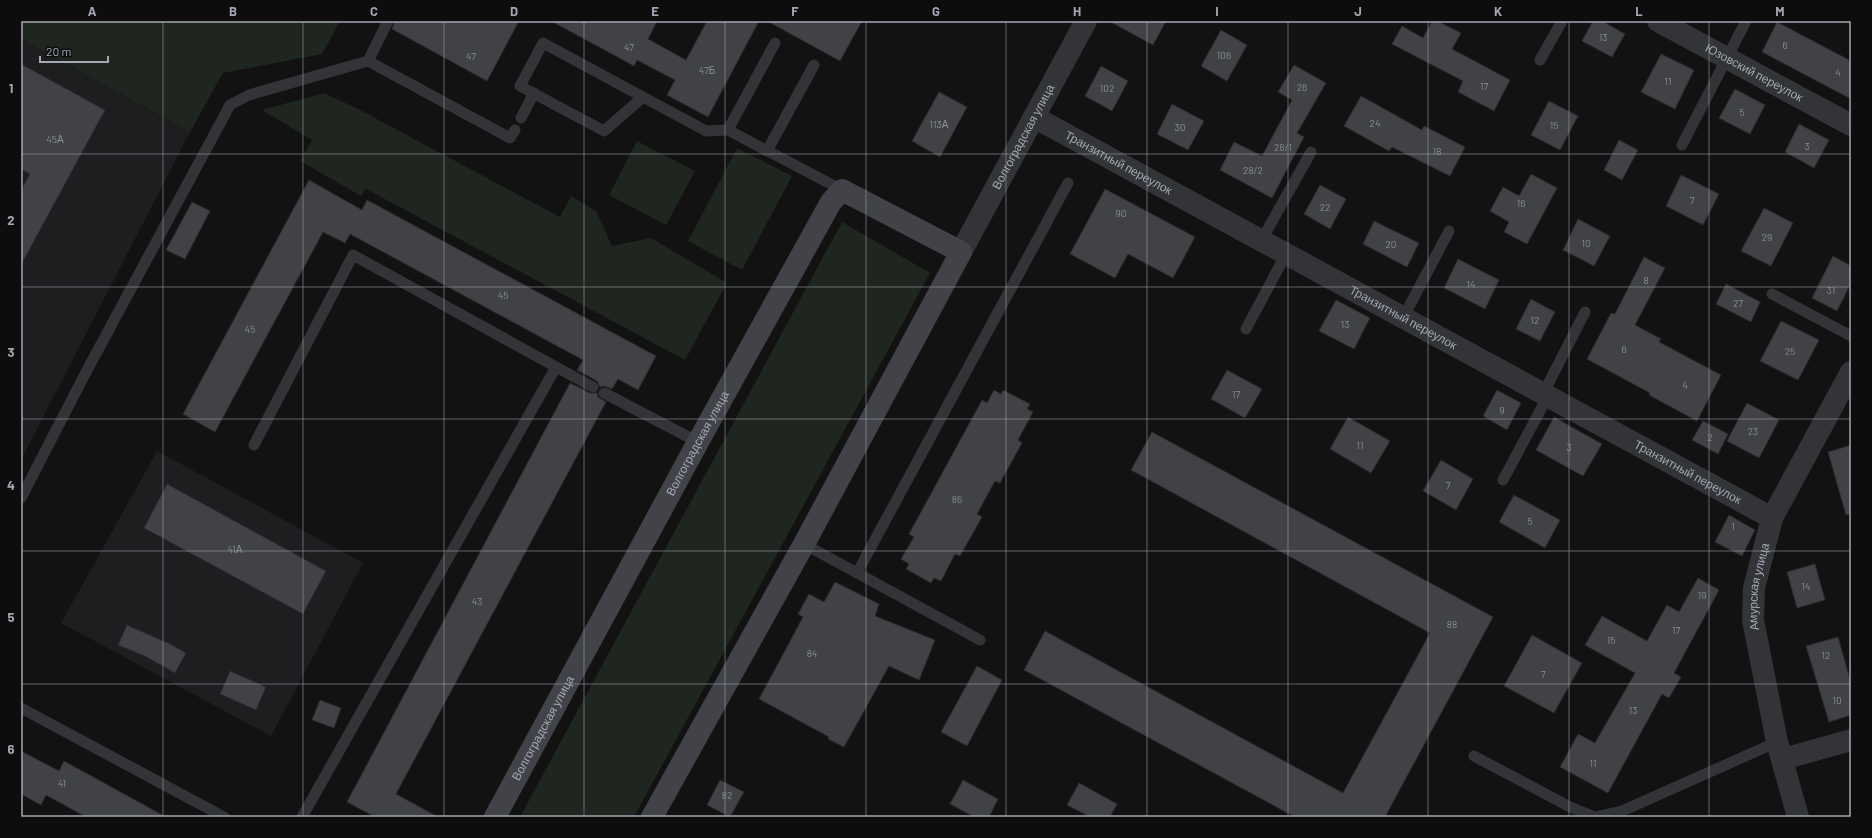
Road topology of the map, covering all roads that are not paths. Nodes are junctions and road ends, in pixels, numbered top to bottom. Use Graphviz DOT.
graph roads {
  1 [pos="388,21"];
  2 [pos="1086,21"];
  3 [pos="1562,21"];
  4 [pos="1658,21"];
  5 [pos="1746,21"];
  6 [pos="775,43"];
  7 [pos="1728,59"];
  8 [pos="1540,60"];
  9 [pos="368,61"];
  10 [pos="814,65"];
  11 [pos="534,93"];
  12 [pos="643,97"];
  13 [pos="1034,117"];
  14 [pos="521,118"];
  15 [pos="1851,125"];
  16 [pos="515,130"];
  17 [pos="728,130"];
  18 [pos="1682,145"];
  19 [pos="767,151"];
  20 [pos="1311,152"];
  21 [pos="1068,183"];
  22 [pos="842,190"];
  23 [pos="1449,231"];
  24 [pos="1261,241"];
  25 [pos="961,252"];
  26 [pos="1286,254"];
  27 [pos="1772,294"];
  28 [pos="1585,312"];
  29 [pos="1403,318"];
  30 [pos="1246,329"];
  31 [pos="1851,336"];
  32 [pos="556,367"];
  33 [pos="1851,372"];
  34 [pos="593,387"];
  35 [pos="604,392"];
  36 [pos="1546,395"];
  37 [pos="1851,408"];
  38 [pos="1826,416"];
  39 [pos="698,442"];
  40 [pos="254,445"];
  41 [pos="1503,480"];
  42 [pos="21,498"];
  43 [pos="1772,518"];
  44 [pos="804,544"];
  45 [pos="857,573"];
  46 [pos="980,640"];
  47 [pos="21,708"];
  48 [pos="1851,740"];
  49 [pos="1780,751"];
  50 [pos="1474,756"];
  51 [pos="224,817"];
  52 [pos="302,817"];
  53 [pos="495,817"];
  54 [pos="652,817"];
  55 [pos="1798,817"];
  1 -- 9 [label="lane"];
  2 -- 13 [label="street, Волгоградская улица"];
  3 -- 8 [label="lane"];
  4 -- 7 [label="street, Юзовский переулок"];
  5 -- 7 [label="lane"];
  6 -- 17 [label="lane"];
  7 -- 15 [label="street, Юзовский переулок"];
  7 -- 18 [label="lane"];
  9 -- 16 [label="lane"];
  9 -- 42 [label="lane"];
  10 -- 19 [label="lane"];
  11 -- 12 [label="lane"];
  11 -- 12 [label="lane"];
  11 -- 14 [label="lane"];
  12 -- 17 [label="lane"];
  13 -- 24 [label="street, Транзитный переулок"];
  13 -- 25 [label="street, Волгоградская улица"];
  17 -- 19 [label="lane"];
  19 -- 22 [label="lane"];
  20 -- 24 [label="lane"];
  21 -- 45 [label="lane"];
  22 -- 25 [label="street"];
  22 -- 39 [label="street, Волгоградская улица"];
  23 -- 29 [label="lane"];
  24 -- 26 [label="street, Транзитный переулок"];
  25 -- 44 [label="street, Волгоградская улица"];
  26 -- 29 [label="street, Транзитный переулок"];
  26 -- 30 [label="lane"];
  27 -- 31 [label="lane"];
  28 -- 36 [label="lane"];
  29 -- 36 [label="street, Транзитный переулок"];
  32 -- 34 [label="lane"];
  32 -- 40 [label="lane"];
  32 -- 52 [label="lane"];
  33 -- 38 [label="street, Амурская улица"];
  35 -- 39 [label="lane"];
  36 -- 41 [label="lane"];
  36 -- 43 [label="street, Транзитный переулок"];
  37 -- 38 [label="street"];
  38 -- 43 [label="street, Амурская улица"];
  39 -- 53 [label="street, Волгоградская улица"];
  43 -- 49 [label="street, Амурская улица"];
  44 -- 45 [label="lane"];
  44 -- 54 [label="street, Волгоградская улица"];
  45 -- 46 [label="lane"];
  47 -- 51 [label="lane"];
  48 -- 49 [label="street"];
  49 -- 50 [label="lane"];
  49 -- 55 [label="street, Амурская улица"];
}
